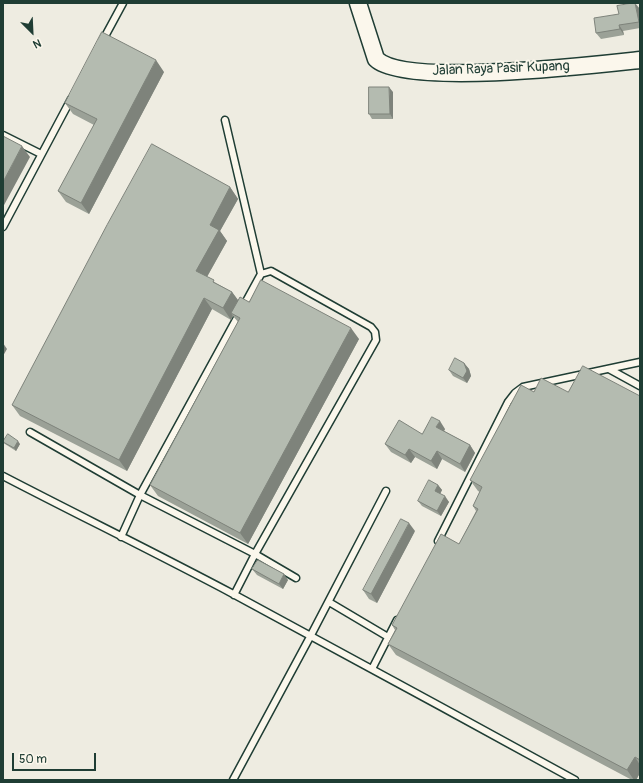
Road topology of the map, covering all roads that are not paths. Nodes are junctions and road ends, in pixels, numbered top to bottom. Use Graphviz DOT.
graph roads {
  1 [pos="123,3"];
  2 [pos="358,3"];
  3 [pos="100,44"];
  4 [pos="640,60"];
  5 [pos="75,92"];
  6 [pos="225,120"];
  7 [pos="3,134"];
  8 [pos="41,154"];
  9 [pos="3,227"];
  10 [pos="261,274"];
  11 [pos="640,362"];
  12 [pos="609,369"];
  13 [pos="640,386"];
  14 [pos="30,432"];
  15 [pos="3,476"];
  16 [pos="386,492"];
  17 [pos="140,495"];
  18 [pos="121,537"];
  19 [pos="433,550"];
  20 [pos="255,554"];
  21 [pos="296,578"];
  22 [pos="234,595"];
  23 [pos="329,602"];
  24 [pos="399,617"];
  25 [pos="310,637"];
  26 [pos="388,637"];
  27 [pos="372,669"];
  28 [pos="233,780"];
  29 [pos="575,780"];
  1 -- 3 [label="lane"];
  2 -- 4 [label="street, Jalan Raya Pasir Kupang"];
  5 -- 8 [label="lane"];
  6 -- 10 [label="lane"];
  7 -- 8 [label="lane"];
  8 -- 9 [label="lane"];
  10 -- 17 [label="lane"];
  10 -- 20 [label="lane"];
  11 -- 12 [label="lane"];
  12 -- 13 [label="lane"];
  12 -- 19 [label="lane"];
  14 -- 17 [label="lane"];
  15 -- 18 [label="lane"];
  16 -- 23 [label="lane"];
  17 -- 18 [label="lane"];
  17 -- 20 [label="lane"];
  18 -- 22 [label="lane"];
  20 -- 21 [label="lane"];
  20 -- 22 [label="lane"];
  22 -- 25 [label="lane"];
  23 -- 25 [label="lane"];
  23 -- 26 [label="lane"];
  24 -- 26 [label="lane"];
  25 -- 27 [label="lane"];
  25 -- 28 [label="lane"];
  26 -- 27 [label="lane"];
  27 -- 29 [label="lane"];
}
